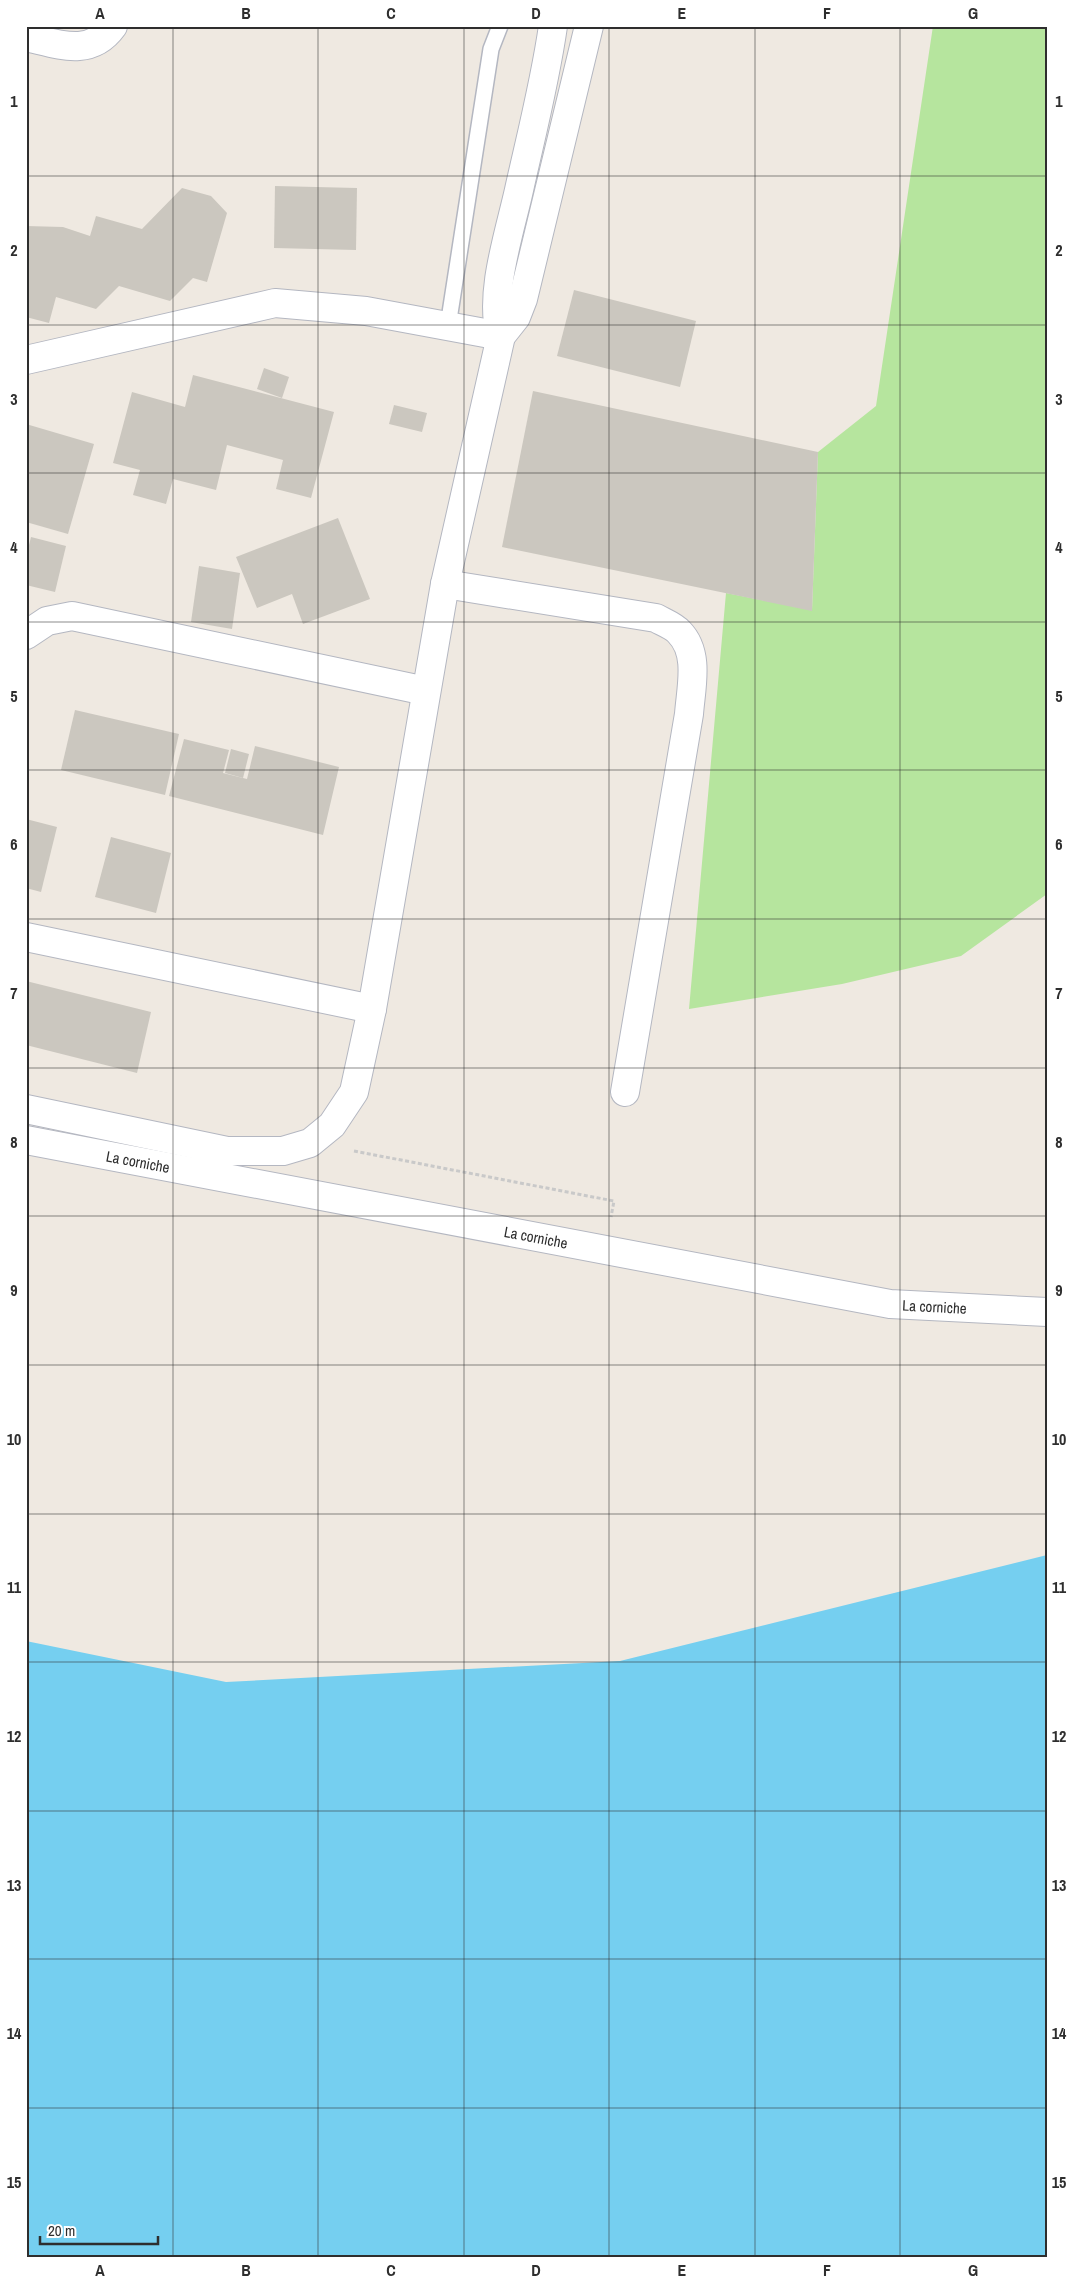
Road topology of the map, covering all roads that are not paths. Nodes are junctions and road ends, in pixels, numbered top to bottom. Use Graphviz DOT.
graph roads {
  1 [pos="113,26"];
  2 [pos="500,26"];
  3 [pos="553,26"];
  4 [pos="588,26"];
  5 [pos="26,38"];
  6 [pos="506,249"];
  7 [pos="533,255"];
  8 [pos="448,326"];
  9 [pos="501,336"];
  10 [pos="26,360"];
  11 [pos="445,584"];
  12 [pos="26,635"];
  13 [pos="426,691"];
  14 [pos="26,937"];
  15 [pos="372,1009"];
  16 [pos="624,1092"];
  17 [pos="26,1110"];
  18 [pos="26,1140"];
  19 [pos="1047,1312"];
  1 -- 5 [label="street"];
  2 -- 8 [label="lane"];
  3 -- 6 [label="street"];
  4 -- 7 [label="street"];
  6 -- 7 [label="street"];
  6 -- 9 [label="street"];
  7 -- 9 [label="street"];
  8 -- 9 [label="street"];
  8 -- 10 [label="street"];
  9 -- 11 [label="street"];
  11 -- 13 [label="street"];
  11 -- 16 [label="street"];
  12 -- 13 [label="street"];
  13 -- 15 [label="street"];
  14 -- 15 [label="street"];
  15 -- 17 [label="street"];
  18 -- 19 [label="street, La corniche"];
}
